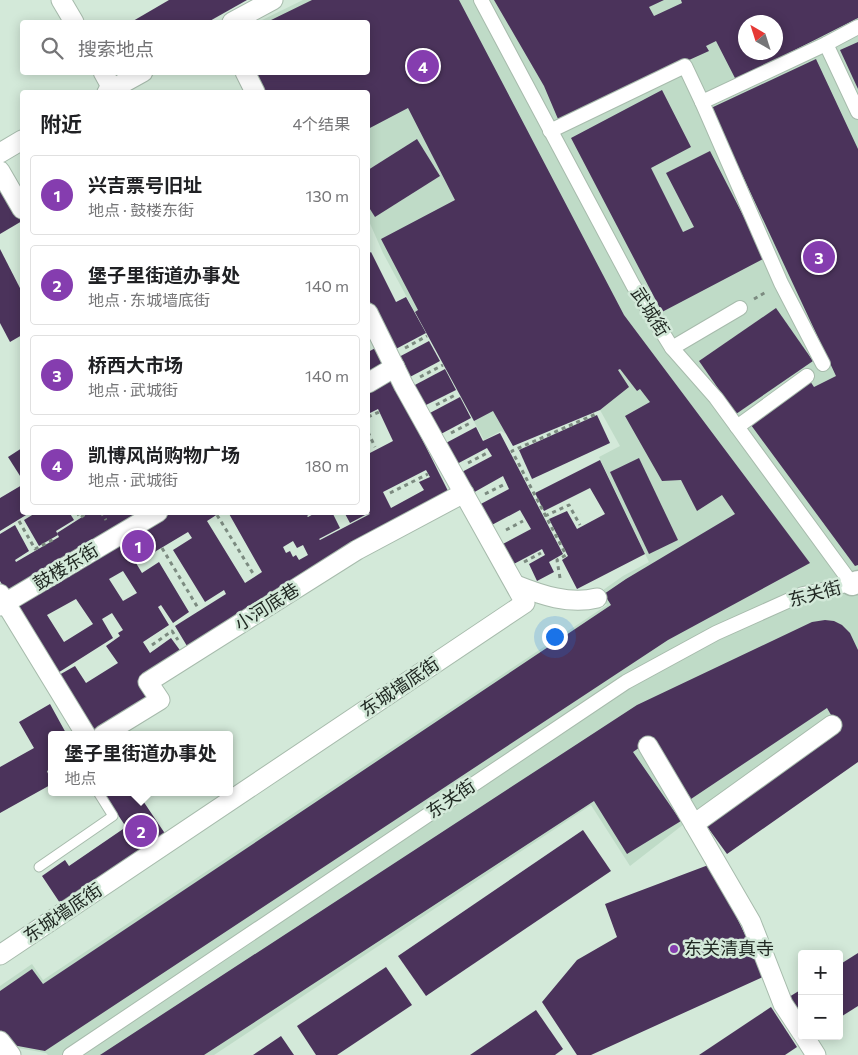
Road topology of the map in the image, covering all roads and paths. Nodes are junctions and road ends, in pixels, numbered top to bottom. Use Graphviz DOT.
graph roads {
  1 [pos="61,0"];
  2 [pos="273,0"];
  3 [pos="481,0"];
  4 [pos="73,20"];
  5 [pos="236,20"];
  6 [pos="858,28"];
  7 [pos="826,44"];
  8 [pos="103,75"];
  9 [pos="138,75"];
  10 [pos="246,75"];
  11 [pos="110,90"];
  12 [pos="114,90"];
  13 [pos="254,90"];
  14 [pos="702,102"];
  15 [pos="858,112"];
  16 [pos="550,132"];
  17 [pos="20,141"];
  18 [pos="0,153"];
  19 [pos="0,171"];
  20 [pos="20,206"];
  21 [pos="781,283"];
  22 [pos="740,308"];
  23 [pos="370,317"];
  24 [pos="672,348"];
  25 [pos="822,364"];
  26 [pos="395,368"];
  27 [pos="807,376"];
  28 [pos="370,382"];
  29 [pos="379,412"];
  30 [pos="598,412"];
  31 [pos="370,417"];
  32 [pos="737,427"];
  33 [pos="370,436"];
  34 [pos="375,447"];
  35 [pos="428,474"];
  36 [pos="390,493"];
  37 [pos="464,493"];
  38 [pos="153,515"];
  39 [pos="217,515"];
  40 [pos="545,516"];
  41 [pos="19,521"];
  42 [pos="580,525"];
  43 [pos="56,538"];
  44 [pos="162,548"];
  45 [pos="254,575"];
  46 [pos="516,585"];
  47 [pos="856,588"];
  48 [pos="597,598"];
  49 [pos="563,599"];
  50 [pos="2,601"];
  51 [pos="198,608"];
  52 [pos="832,725"];
  53 [pos="83,731"];
  54 [pos="110,731"];
  55 [pos="648,746"];
  56 [pos="100,796"];
  57 [pos="694,824"];
  58 [pos="39,867"];
  59 [pos="0,956"];
  60 [pos="798,1027"];
  61 [pos="806,1040"];
  62 [pos="0,1041"];
  63 [pos="10,1055"];
  64 [pos="70,1055"];
  65 [pos="816,1055"];
  1 -- 4 [label="street"];
  2 -- 5 [label="street"];
  3 -- 16 [label="street, 武城街"];
  6 -- 7 [label="street"];
  7 -- 14 [label="street"];
  7 -- 15 [label="street"];
  8 -- 11 [label="street"];
  9 -- 12 [label="street"];
  10 -- 13 [label="street"];
  14 -- 16 [label="street"];
  14 -- 21 [label="street"];
  16 -- 24 [label="street, 武城街"];
  17 -- 18 [label="street"];
  19 -- 20 [label="street"];
  21 -- 22 [label="path"];
  21 -- 25 [label="street"];
  22 -- 24 [label="street"];
  23 -- 26 [label="street, 东城墙底街"];
  24 -- 32 [label="street, 武城街"];
  26 -- 28 [label="street"];
  26 -- 37 [label="street, 东城墙底街"];
  27 -- 32 [label="street"];
  29 -- 31 [label="path"];
  30 -- 40 [label="path"];
  32 -- 47 [label="street, 武城街"];
  33 -- 34 [label="path"];
  35 -- 36 [label="path"];
  37 -- 46 [label="street, 东城墙底街"];
  37 -- 54 [label="street, 小河底巷"];
  38 -- 50 [label="street, 鼓楼东街"];
  39 -- 45 [label="path"];
  40 -- 42 [label="path"];
  40 -- 49 [label="path"];
  41 -- 43 [label="path"];
  44 -- 51 [label="path"];
  46 -- 49 [label="street"];
  46 -- 59 [label="street, 东城墙底街"];
  47 -- 64 [label="street, 东关街"];
  48 -- 49 [label="street"];
  50 -- 53 [label="street"];
  52 -- 57 [label="street"];
  55 -- 57 [label="street"];
  56 -- 58 [label="lane"];
  57 -- 60 [label="street"];
  61 -- 65 [label="street"];
  62 -- 63 [label="street"];
}
